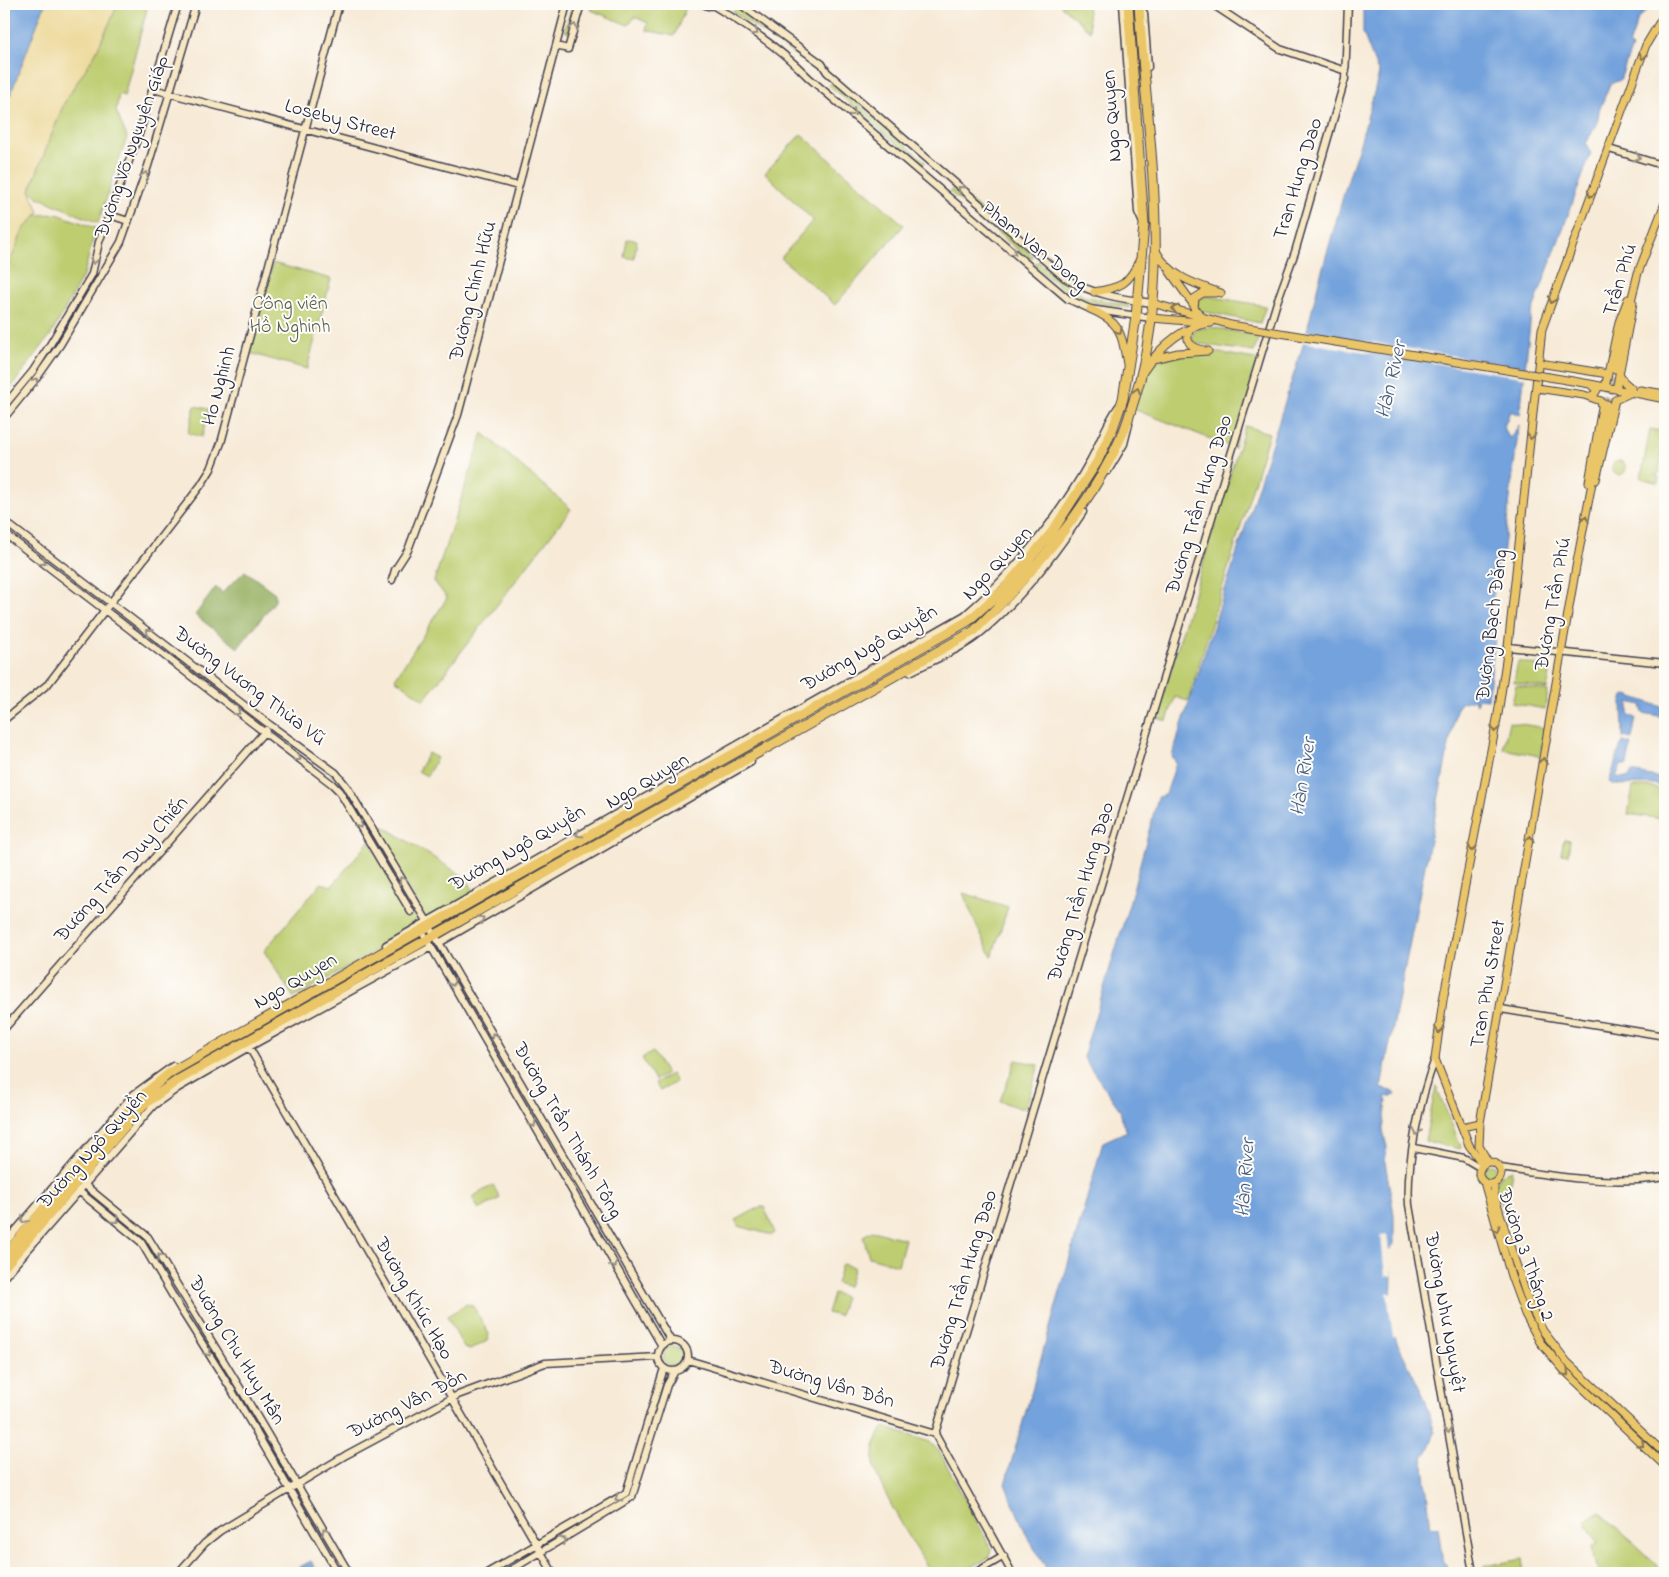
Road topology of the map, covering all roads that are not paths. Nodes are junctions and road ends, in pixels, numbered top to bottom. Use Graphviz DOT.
graph roads {
  1 [pos="178,4"];
  2 [pos="196,4"];
  3 [pos="339,4"];
  4 [pos="567,4"];
  5 [pos="581,4"];
  6 [pos="703,4"];
  7 [pos="740,4"];
  8 [pos="1123,4"];
  9 [pos="1128,4"];
  10 [pos="1212,4"];
  11 [pos="1348,4"];
  12 [pos="716,5"];
  13 [pos="1139,5"];
  14 [pos="1665,13"];
  15 [pos="556,46"];
  16 [pos="814,60"];
  17 [pos="1346,71"];
  18 [pos="827,72"];
  19 [pos="805,73"];
  20 [pos="816,82"];
  21 [pos="153,89"];
  22 [pos="170,93"];
  23 [pos="305,129"];
  24 [pos="1609,148"];
  25 [pos="934,165"];
  26 [pos="1665,166"];
  27 [pos="925,176"];
  28 [pos="946,176"];
  29 [pos="518,186"];
  30 [pos="936,186"];
  31 [pos="1665,203"];
  32 [pos="110,215"];
  33 [pos="128,221"];
  34 [pos="1144,224"];
  35 [pos="1155,250"];
  36 [pos="1143,252"];
  37 [pos="1165,266"];
  38 [pos="1633,290"];
  39 [pos="1094,292"];
  40 [pos="1137,301"];
  41 [pos="1152,303"];
  42 [pos="1193,304"];
  43 [pos="1090,309"];
  44 [pos="1136,317"];
  45 [pos="1151,318"];
  46 [pos="1209,321"];
  47 [pos="1190,327"];
  48 [pos="52,341"];
  49 [pos="60,345"];
  50 [pos="1153,360"];
  51 [pos="1539,363"];
  52 [pos="1128,368"];
  53 [pos="1614,372"];
  54 [pos="1142,373"];
  55 [pos="1606,383"];
  56 [pos="1590,384"];
  57 [pos="1617,385"];
  58 [pos="1537,388"];
  59 [pos="17,391"];
  60 [pos="1631,391"];
  61 [pos="1665,394"];
  62 [pos="1584,395"];
  63 [pos="23,396"];
  64 [pos="1665,399"];
  65 [pos="1607,404"];
  66 [pos="4,406"];
  67 [pos="4,418"];
  68 [pos="1588,502"];
  69 [pos="4,521"];
  70 [pos="4,533"];
  71 [pos="392,580"];
  72 [pos="111,603"];
  73 [pos="106,609"];
  74 [pos="1508,647"];
  75 [pos="1562,653"];
  76 [pos="1665,663"];
  77 [pos="4,720"];
  78 [pos="270,726"];
  79 [pos="264,732"];
  80 [pos="411,912"];
  81 [pos="426,926"];
  82 [pos="433,942"];
  83 [pos="1500,1009"];
  84 [pos="4,1029"];
  85 [pos="1665,1036"];
  86 [pos="247,1044"];
  87 [pos="1435,1060"];
  88 [pos="1480,1123"];
  89 [pos="1462,1127"];
  90 [pos="1414,1148"];
  91 [pos="1484,1165"];
  92 [pos="1501,1172"];
  93 [pos="1665,1177"];
  94 [pos="73,1181"];
  95 [pos="1484,1182"];
  96 [pos="1494,1184"];
  97 [pos="4,1244"];
  98 [pos="4,1256"];
  99 [pos="4,1267"];
  100 [pos="4,1277"];
  101 [pos="671,1341"];
  102 [pos="662,1346"];
  103 [pos="658,1357"];
  104 [pos="688,1360"];
  105 [pos="664,1368"];
  106 [pos="675,1371"];
  107 [pos="452,1398"];
  108 [pos="935,1434"];
  109 [pos="1665,1454"];
  110 [pos="1665,1466"];
  111 [pos="297,1484"];
  112 [pos="289,1489"];
  113 [pos="537,1545"];
  114 [pos="541,1553"];
  115 [pos="1004,1556"];
  116 [pos="178,1573"];
  117 [pos="338,1573"];
  118 [pos="349,1573"];
  119 [pos="487,1573"];
  120 [pos="506,1573"];
  121 [pos="553,1573"];
  122 [pos="975,1573"];
  123 [pos="1012,1573"];
  124 [pos="1473,1573"];
  1 -- 21 [label="street, Đường Võ Nguyên Giáp"];
  2 -- 22 [label="street, Đường Võ Nguyên Giáp"];
  3 -- 23 [label="street, Ho Nghinh"];
  4 -- 15 [label="street, Đường Chính Hữu"];
  15 -- 5 [label="street, one-way"];
  6 -- 12 [label="street"];
  7 -- 16 [label="street"];
  8 -- 34 [label="street, Ngo Quyen"];
  9 -- 34 [label="highway, Ngo Quyen"];
  10 -- 17 [label="street"];
  11 -- 17 [label="street"];
  12 -- 19 [label="street, one-way"];
  13 -- 35 [label="highway"];
  14 -- 24 [label="main road, one-way"];
  15 -- 29 [label="street, Đường Chính Hữu"];
  16 -- 18 [label="street"];
  16 -- 19 [label="street"];
  17 -- 108 [label="street, Đường Trần Hưng Đạo"];
  18 -- 20 [label="street"];
  18 -- 25 [label="street, Pham Van Dong"];
  19 -- 20 [label="street"];
  20 -- 27 [label="street, Pham Van Dong, one-way"];
  21 -- 22 [label="street, Loseby Street"];
  21 -- 32 [label="street, Đường Võ Nguyên Giáp"];
  22 -- 23 [label="street, Loseby Street"];
  33 -- 22 [label="street, Đường Võ Nguyên Giáp, one-way"];
  23 -- 29 [label="street, Loseby Street"];
  23 -- 72 [label="street, Ho Nghinh"];
  24 -- 26 [label="street, one-way"];
  24 -- 51 [label="main road, Đường Bạch Đằng, one-way"];
  25 -- 27 [label="street"];
  25 -- 28 [label="street, Pham Van Dong"];
  27 -- 30 [label="street, Pham Van Dong"];
  28 -- 30 [label="street"];
  39 -- 28 [label="street, Pham Van Dong, one-way"];
  29 -- 71 [label="street, Đường Chính Hữu"];
  30 -- 43 [label="street, Pham Van Dong, one-way"];
  31 -- 38 [label="main road, Trần Phú"];
  32 -- 33 [label="street"];
  32 -- 48 [label="street, Đường Võ Nguyên Giáp, one-way"];
  33 -- 49 [label="street, Đường Võ Nguyên Giáp"];
  34 -- 36 [label="highway, Ngo Quyen"];
  35 -- 37 [label="main road"];
  35 -- 41 [label="highway"];
  36 -- 39 [label="main road"];
  36 -- 40 [label="highway, Ngo Quyen"];
  37 -- 42 [label="main road"];
  37 -- 42 [label="main road"];
  38 -- 53 [label="main road"];
  38 -- 53 [label="main road"];
  39 -- 40 [label="street, Pham Van Dong"];
  40 -- 41 [label="street, Pham Van Dong"];
  40 -- 44 [label="highway, Ngo Quyen"];
  41 -- 45 [label="highway, Ngo Quyen"];
  46 -- 41 [label="main road, one-way"];
  42 -- 46 [label="main road"];
  43 -- 44 [label="street, Pham Van Dong"];
  43 -- 52 [label="main road, one-way"];
  44 -- 45 [label="street, Pham Van Dong"];
  44 -- 52 [label="highway, Ngo Quyen"];
  45 -- 46 [label="main road"];
  45 -- 54 [label="highway, Ngo Quyen"];
  46 -- 47 [label="main road"];
  46 -- 56 [label="main road, bridge"];
  47 -- 50 [label="main road"];
  47 -- 50 [label="main road"];
  48 -- 49 [label="street"];
  48 -- 59 [label="street, Đường Võ Nguyên Giáp"];
  63 -- 49 [label="street, Đường Võ Nguyên Giáp, one-way"];
  50 -- 54 [label="main road"];
  51 -- 53 [label="main road"];
  51 -- 58 [label="main road, Đường Bạch Đằng"];
  52 -- 81 [label="highway, Ngo Quyen, one-way"];
  53 -- 55 [label="main road"];
  53 -- 57 [label="main road"];
  53 -- 60 [label="main road"];
  82 -- 54 [label="highway, Ngo Quyen, one-way"];
  55 -- 56 [label="main road"];
  55 -- 57 [label="main road"];
  56 -- 60 [label="main road"];
  56 -- 62 [label="main road"];
  57 -- 60 [label="main road"];
  58 -- 62 [label="main road"];
  58 -- 74 [label="main road, Đường Bạch Đằng, one-way"];
  59 -- 63 [label="street"];
  59 -- 66 [label="street, Đường Võ Nguyên Giáp"];
  60 -- 61 [label="main road"];
  60 -- 64 [label="main road"];
  60 -- 68 [label="main road"];
  62 -- 68 [label="main road"];
  63 -- 67 [label="street, Đường Võ Nguyên Giáp"];
  65 -- 68 [label="main road, Đường Trần Phú"];
  75 -- 68 [label="main road, Đường Trần Phú, one-way"];
  69 -- 72 [label="street, Đường Vương Thừa Vũ"];
  70 -- 73 [label="street, Đường Vương Thừa Vũ, one-way"];
  72 -- 73 [label="street, Ho Nghinh"];
  78 -- 72 [label="street, Đường Vương Thừa Vũ, one-way"];
  73 -- 77 [label="street, Ho Nghinh"];
  73 -- 79 [label="street, Đường Vương Thừa Vũ, one-way"];
  74 -- 75 [label="street"];
  74 -- 87 [label="main road, Đường Bạch Đằng, one-way"];
  75 -- 76 [label="street"];
  83 -- 75 [label="main road, Tran Phu Street, one-way"];
  78 -- 79 [label="street, Đường Trần Duy Chiến"];
  81 -- 78 [label="street, Đường Vương Thừa Vũ, one-way"];
  79 -- 80 [label="street, Đường Vương Thừa Vũ, one-way"];
  79 -- 84 [label="street, Đường Trần Duy Chiến"];
  81 -- 82 [label="street, Đường Vương Thừa Vũ"];
  81 -- 94 [label="highway, Ngo Quyen"];
  82 -- 86 [label="highway, Ngo Quyen"];
  101 -- 82 [label="street, Đường Trần Thánh Tông, one-way"];
  82 -- 102 [label="street, Đường Trần Thánh Tông, one-way"];
  83 -- 85 [label="street"];
  83 -- 88 [label="main road, Tran Phu Street"];
  86 -- 94 [label="highway, Ngo Quyen"];
  86 -- 107 [label="street, Đường Khúc Hạo"];
  87 -- 89 [label="main road"];
  87 -- 90 [label="street, Đường Như Nguyệt, one-way"];
  88 -- 89 [label="main road"];
  88 -- 91 [label="main road, Tran Phu Street"];
  89 -- 91 [label="main road"];
  90 -- 91 [label="street"];
  90 -- 124 [label="street, Đường Như Nguyệt, one-way"];
  91 -- 92 [label="main road"];
  91 -- 95 [label="main road"];
  92 -- 93 [label="street"];
  92 -- 96 [label="main road"];
  94 -- 97 [label="street, Đường Ngô Quyền, one-way"];
  94 -- 98 [label="highway, Ngo Quyen"];
  94 -- 99 [label="highway, Ngo Quyen"];
  94 -- 100 [label="street, Đường Ngô Quyền"];
  111 -- 94 [label="street, Đường Chu Huy Mân, one-way"];
  94 -- 112 [label="street, Đường Chu Huy Mân, one-way"];
  95 -- 96 [label="main road"];
  95 -- 110 [label="main road, Đường 3 Tháng 2, one-way"];
  96 -- 109 [label="main road, Đường 3 Tháng 2"];
  101 -- 102 [label="street"];
  101 -- 104 [label="street"];
  102 -- 103 [label="street"];
  103 -- 105 [label="street"];
  103 -- 107 [label="street, Đường Vân Đồn"];
  104 -- 106 [label="street"];
  104 -- 108 [label="street, Đường Vân Đồn"];
  105 -- 106 [label="street"];
  105 -- 113 [label="street, one-way"];
  114 -- 106 [label="street, one-way"];
  107 -- 111 [label="street, Đường Vân Đồn"];
  107 -- 113 [label="street, Đường Khúc Hạo"];
  108 -- 115 [label="street"];
  111 -- 112 [label="street, Đường Vân Đồn"];
  118 -- 111 [label="street, Đường Chu Huy Mân, one-way"];
  112 -- 116 [label="street, Đường Vân Đồn"];
  112 -- 117 [label="street, Đường Chu Huy Mân"];
  113 -- 114 [label="street, Đường Khúc Hạo"];
  113 -- 119 [label="street"];
  114 -- 120 [label="street"];
  114 -- 121 [label="street, Đường Khúc Hạo"];
  115 -- 122 [label="street"];
  115 -- 123 [label="street"];
}
